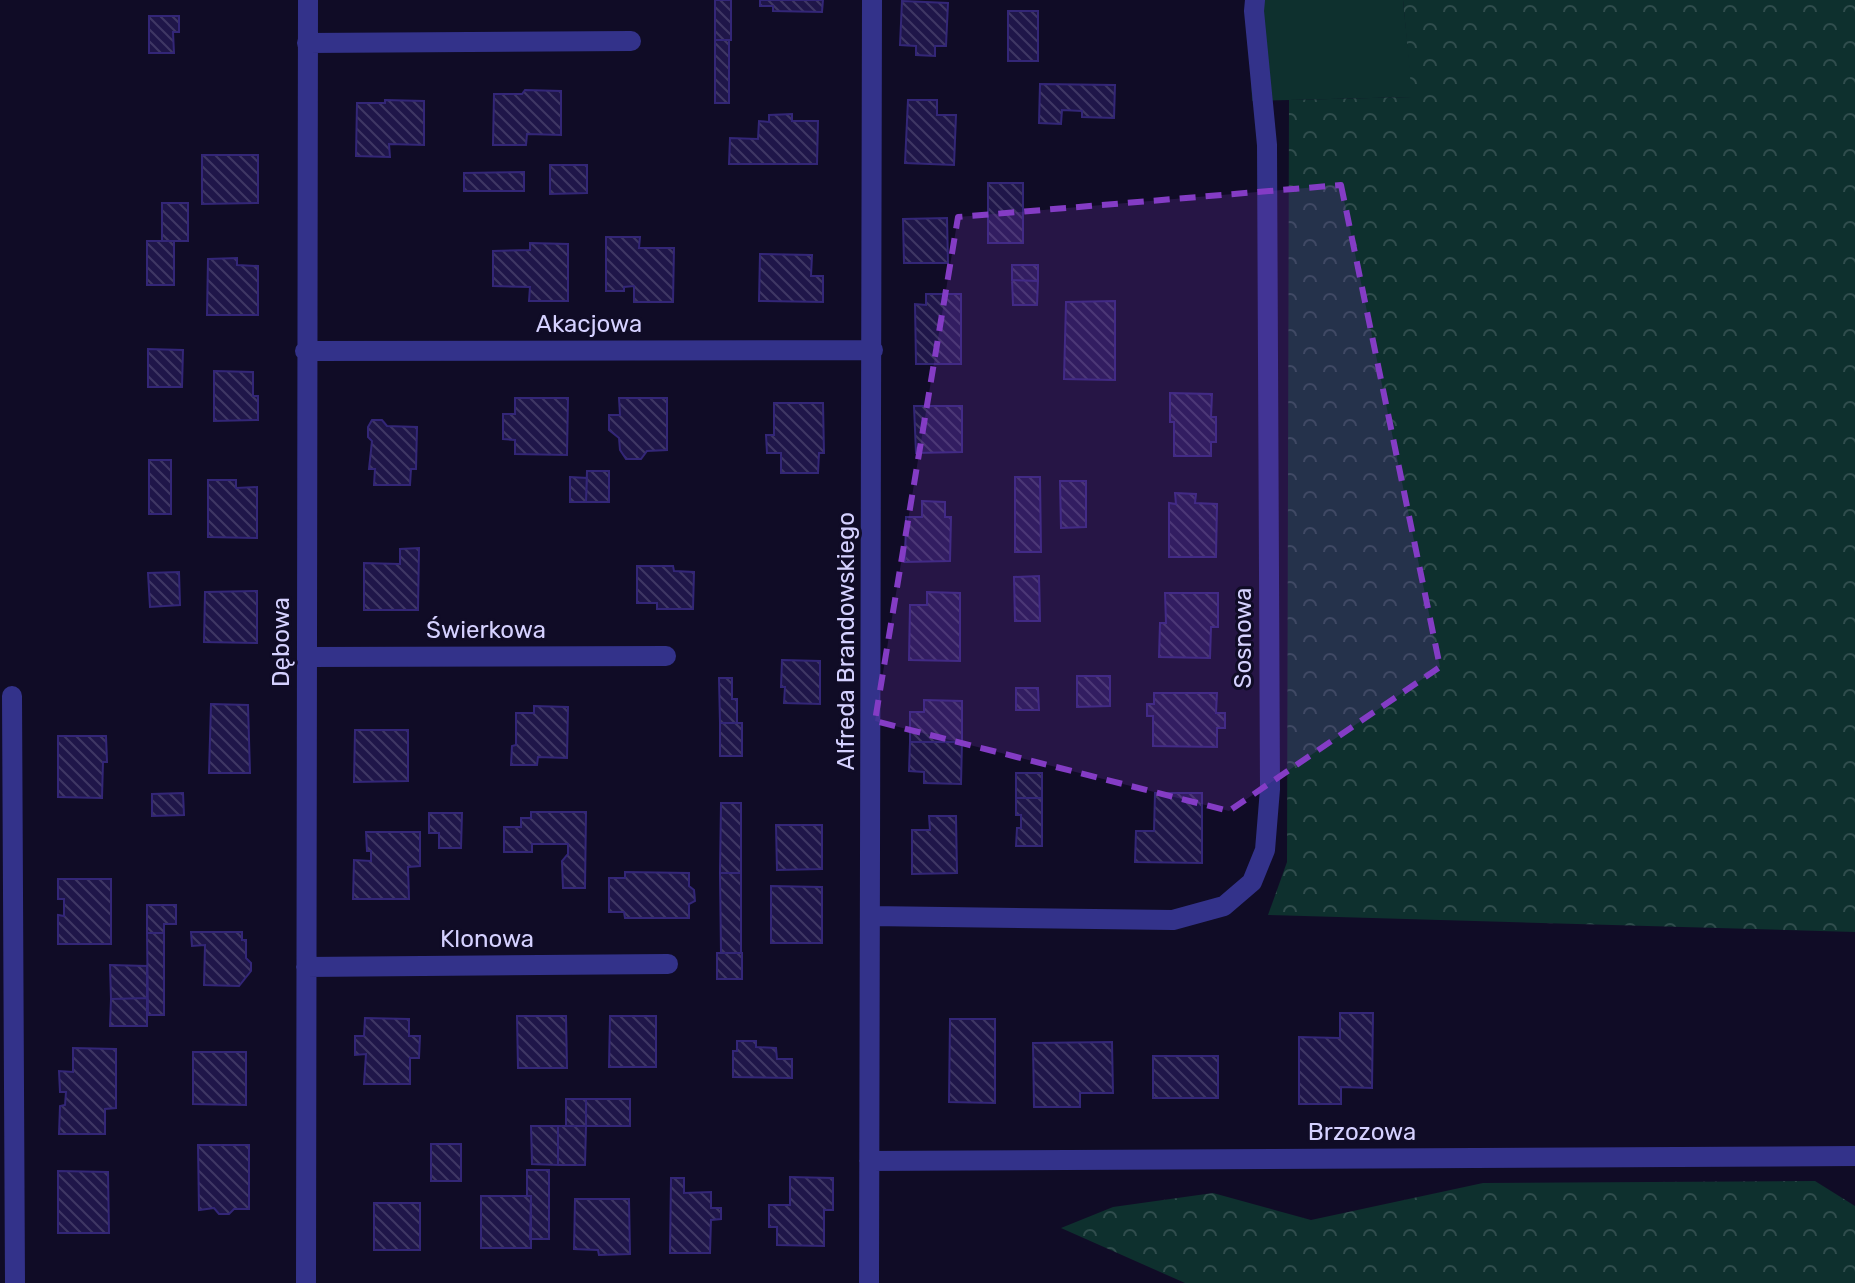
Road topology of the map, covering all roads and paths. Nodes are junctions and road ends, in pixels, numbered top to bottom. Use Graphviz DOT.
graph roads {
  1 [pos="308,0"];
  2 [pos="872,0"];
  3 [pos="1255,0"];
  4 [pos="631,41"];
  5 [pos="307,43"];
  6 [pos="873,350"];
  7 [pos="305,351"];
  8 [pos="666,656"];
  9 [pos="307,657"];
  10 [pos="12,696"];
  11 [pos="870,916"];
  12 [pos="668,964"];
  13 [pos="306,967"];
  14 [pos="1855,1156"];
  15 [pos="869,1161"];
  16 [pos="15,1283"];
  17 [pos="306,1283"];
  18 [pos="869,1283"];
  1 -- 5 [label="street, Dębowa"];
  2 -- 6 [label="street, Alfreda Brandowskiego"];
  3 -- 11 [label="street, Sosnowa"];
  4 -- 5 [label="street"];
  5 -- 7 [label="street, Dębowa"];
  6 -- 7 [label="street, Akacjowa"];
  6 -- 11 [label="street, Alfreda Brandowskiego"];
  7 -- 9 [label="street, Dębowa"];
  8 -- 9 [label="street, Świerkowa"];
  9 -- 13 [label="street, Dębowa"];
  10 -- 16 [label="street"];
  11 -- 15 [label="street, Alfreda Brandowskiego"];
  12 -- 13 [label="street, Klonowa"];
  13 -- 17 [label="street, Dębowa"];
  14 -- 15 [label="street, Brzozowa"];
  15 -- 18 [label="street, Alfreda Brandowskiego"];
}
